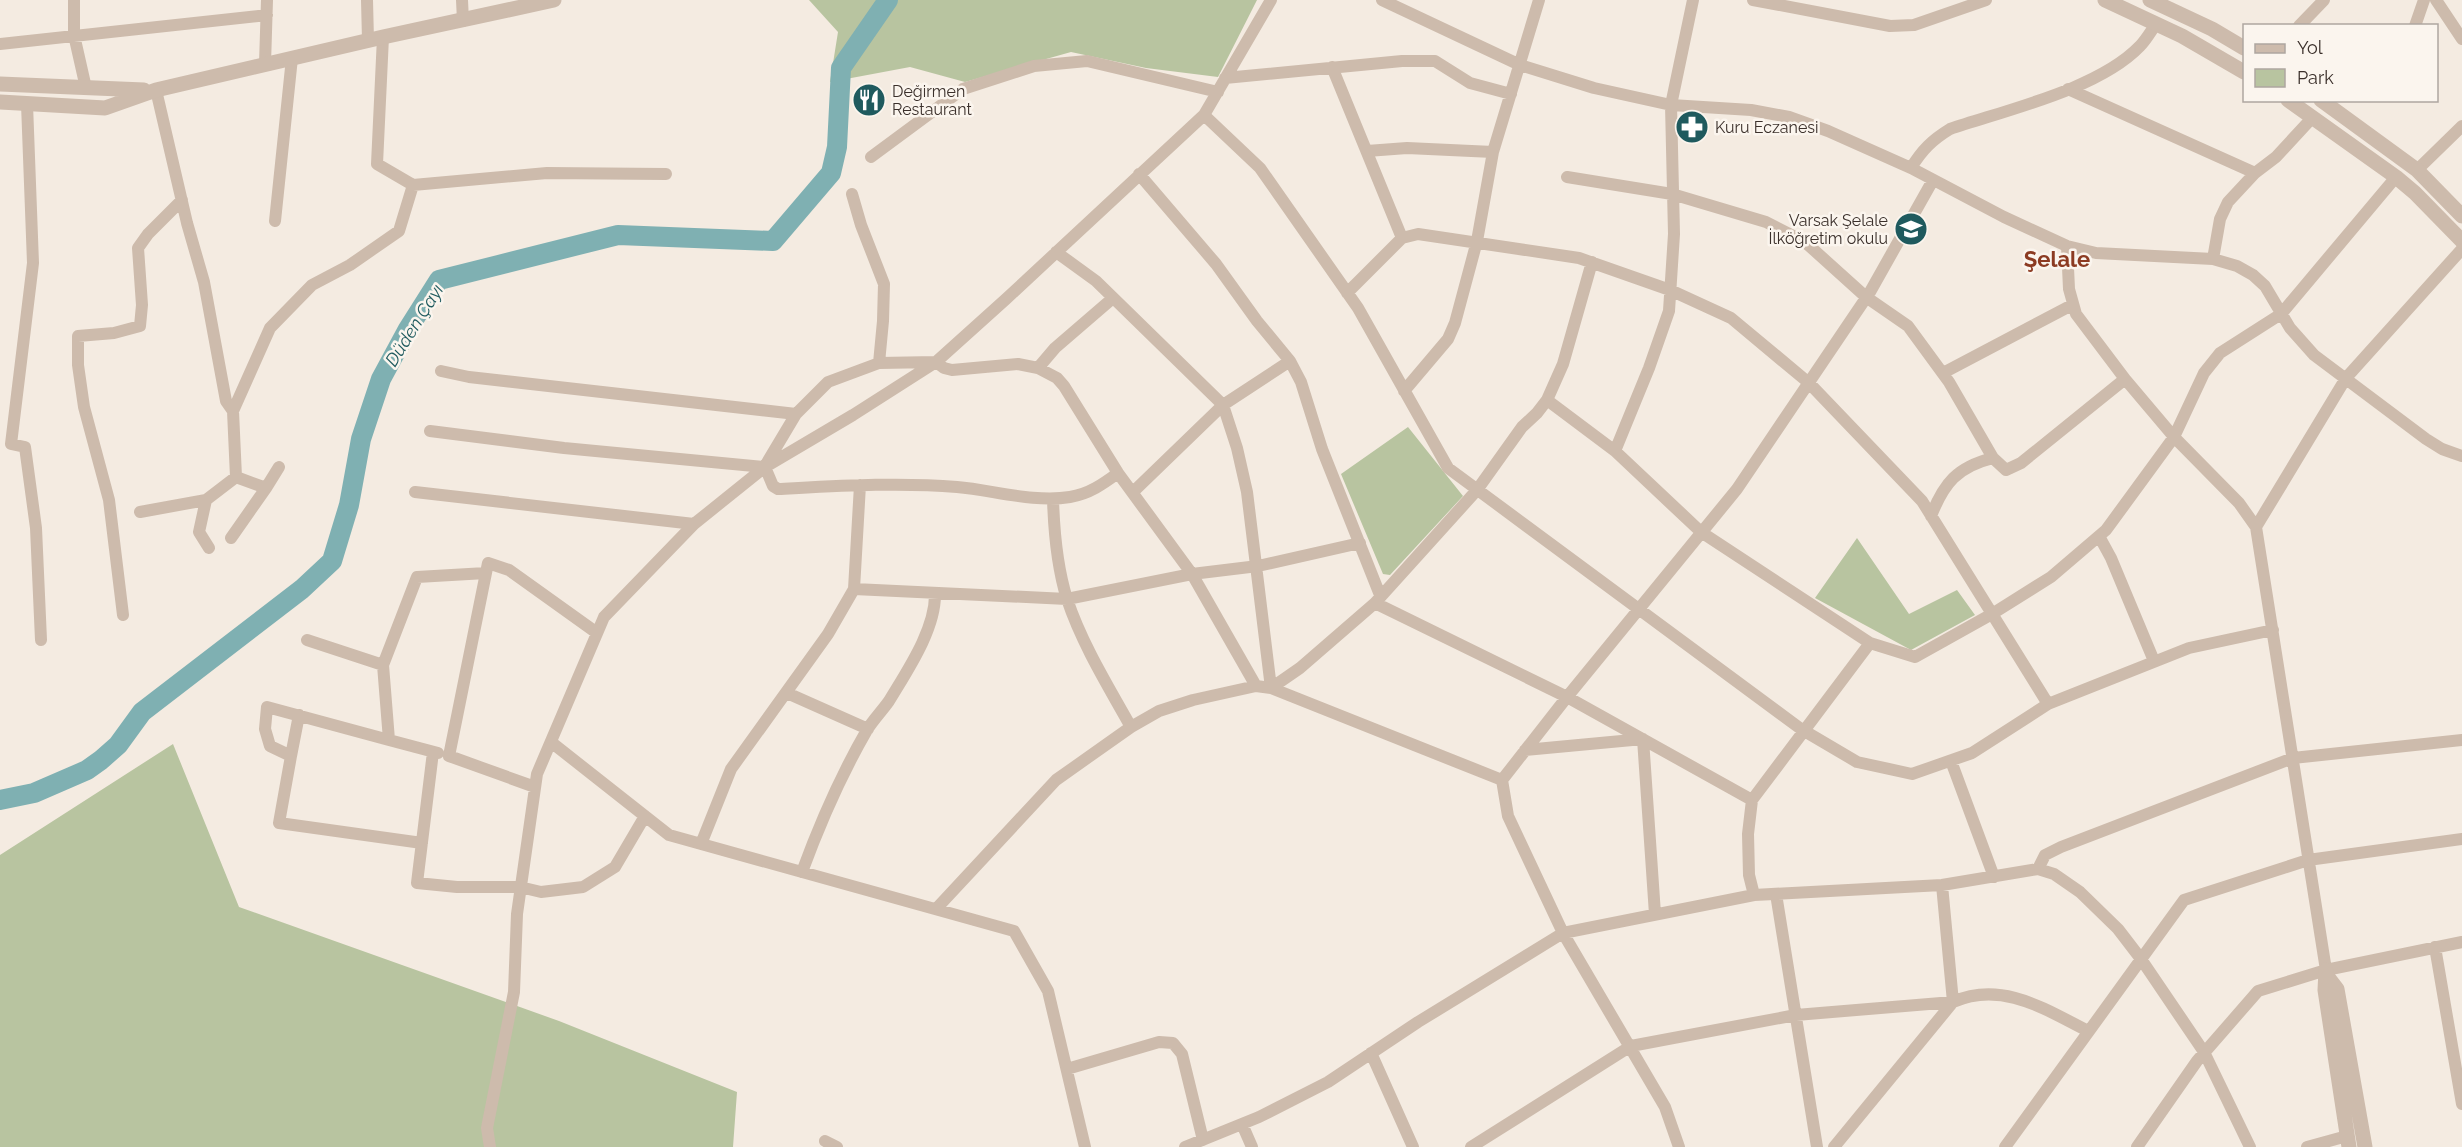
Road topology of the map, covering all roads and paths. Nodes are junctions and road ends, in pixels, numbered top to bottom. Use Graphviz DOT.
graph roads {
  1 [pos="74,0"];
  2 [pos="267,0"];
  3 [pos="367,0"];
  4 [pos="462,0"];
  5 [pos="554,0"];
  6 [pos="1271,0"];
  7 [pos="1382,0"];
  8 [pos="1539,0"];
  9 [pos="1693,0"];
  10 [pos="1753,0"];
  11 [pos="1986,0"];
  12 [pos="2105,0"];
  13 [pos="2150,0"];
  14 [pos="2324,0"];
  15 [pos="2424,0"];
  16 [pos="2436,0"];
  17 [pos="2168,3"];
  18 [pos="1808,5"];
  19 [pos="267,15"];
  20 [pos="463,21"];
  21 [pos="2156,24"];
  22 [pos="2301,24"];
  23 [pos="2416,24"];
  24 [pos="74,35"];
  25 [pos="375,39"];
  26 [pos="2462,39"];
  27 [pos="0,44"];
  28 [pos="2243,47"];
  29 [pos="292,58"];
  30 [pos="265,64"];
  31 [pos="1520,64"];
  32 [pos="1332,67"];
  33 [pos="2243,71"];
  34 [pos="1225,78"];
  35 [pos="0,84"];
  36 [pos="86,88"];
  37 [pos="2068,89"];
  38 [pos="156,90"];
  39 [pos="1218,92"];
  40 [pos="1511,94"];
  41 [pos="0,102"];
  42 [pos="2291,102"];
  43 [pos="2329,102"];
  44 [pos="27,104"];
  45 [pos="1671,105"];
  46 [pos="1204,115"];
  47 [pos="2312,118"];
  48 [pos="2462,126"];
  49 [pos="1367,151"];
  50 [pos="1493,152"];
  51 [pos="871,157"];
  52 [pos="1911,168"];
  53 [pos="2417,170"];
  54 [pos="2255,173"];
  55 [pos="666,174"];
  56 [pos="1139,174"];
  57 [pos="1567,177"];
  58 [pos="2396,177"];
  59 [pos="1933,180"];
  60 [pos="413,185"];
  61 [pos="852,194"];
  62 [pos="1672,194"];
  63 [pos="182,200"];
  64 [pos="2462,216"];
  65 [pos="275,221"];
  66 [pos="1402,238"];
  67 [pos="1477,241"];
  68 [pos="2462,241"];
  69 [pos="2067,246"];
  70 [pos="2462,249"];
  71 [pos="1056,252"];
  72 [pos="2213,259"];
  73 [pos="1592,262"];
  74 [pos="1670,290"];
  75 [pos="1347,293"];
  76 [pos="1866,297"];
  77 [pos="1113,298"];
  78 [pos="2072,305"];
  79 [pos="2281,314"];
  80 [pos="1290,361"];
  81 [pos="936,362"];
  82 [pos="879,363"];
  83 [pos="1038,368"];
  84 [pos="441,371"];
  85 [pos="1943,373"];
  86 [pos="2346,378"];
  87 [pos="2125,379"];
  88 [pos="1809,383"];
  89 [pos="1404,391"];
  90 [pos="1547,400"];
  91 [pos="1223,405"];
  92 [pos="233,411"];
  93 [pos="796,414"];
  94 [pos="430,431"];
  95 [pos="2174,437"];
  96 [pos="5,445"];
  97 [pos="1615,451"];
  98 [pos="2462,456"];
  99 [pos="1993,458"];
  100 [pos="279,467"];
  101 [pos="765,467"];
  102 [pos="1118,473"];
  103 [pos="236,477"];
  104 [pos="860,485"];
  105 [pos="266,488"];
  106 [pos="1477,490"];
  107 [pos="415,492"];
  108 [pos="1132,492"];
  109 [pos="1053,499"];
  110 [pos="206,500"];
  111 [pos="140,512"];
  112 [pos="1932,516"];
  113 [pos="694,524"];
  114 [pos="2256,528"];
  115 [pos="1701,532"];
  116 [pos="2099,536"];
  117 [pos="231,538"];
  118 [pos="1360,543"];
  119 [pos="209,548"];
  120 [pos="1258,566"];
  121 [pos="486,573"];
  122 [pos="1192,574"];
  123 [pos="854,589"];
  124 [pos="935,593"];
  125 [pos="1067,599"];
  126 [pos="1378,599"];
  127 [pos="1639,609"];
  128 [pos="1992,614"];
  129 [pos="123,615"];
  130 [pos="2273,630"];
  131 [pos="597,633"];
  132 [pos="41,640"];
  133 [pos="307,640"];
  134 [pos="1870,643"];
  135 [pos="2154,661"];
  136 [pos="384,665"];
  137 [pos="1256,686"];
  138 [pos="1271,688"];
  139 [pos="787,693"];
  140 [pos="1567,697"];
  141 [pos="2048,704"];
  142 [pos="299,716"];
  143 [pos="1131,727"];
  144 [pos="868,729"];
  145 [pos="1804,731"];
  146 [pos="1643,739"];
  147 [pos="389,740"];
  148 [pos="2462,740"];
  149 [pos="550,742"];
  150 [pos="1525,750"];
  151 [pos="433,752"];
  152 [pos="291,756"];
  153 [pos="449,756"];
  154 [pos="2293,758"];
  155 [pos="1951,761"];
  156 [pos="1502,780"];
  157 [pos="535,787"];
  158 [pos="1752,800"];
  159 [pos="645,816"];
  160 [pos="2462,838"];
  161 [pos="422,843"];
  162 [pos="701,844"];
  163 [pos="2308,860"];
  164 [pos="2038,869"];
  165 [pos="802,872"];
  166 [pos="1994,877"];
  167 [pos="1942,885"];
  168 [pos="520,887"];
  169 [pos="1776,894"];
  170 [pos="1754,895"];
  171 [pos="936,909"];
  172 [pos="1655,914"];
  173 [pos="1563,933"];
  174 [pos="2462,942"];
  175 [pos="2435,947"];
  176 [pos="2142,959"];
  177 [pos="2326,973"];
  178 [pos="1953,1002"];
  179 [pos="1796,1015"];
  180 [pos="2088,1031"];
  181 [pos="1631,1046"];
  182 [pos="2204,1052"];
  183 [pos="1371,1053"];
  184 [pos="1066,1069"];
  185 [pos="2462,1104"];
  186 [pos="1242,1124"];
  187 [pos="1203,1140"];
  188 [pos="825,1141"];
  189 [pos="2348,1142"];
  190 [pos="490,1147"];
  191 [pos="837,1147"];
  192 [pos="1085,1147"];
  193 [pos="1185,1147"];
  194 [pos="1252,1147"];
  195 [pos="1413,1147"];
  196 [pos="1471,1147"];
  197 [pos="1679,1147"];
  198 [pos="1817,1147"];
  199 [pos="1834,1147"];
  200 [pos="2005,1147"];
  201 [pos="2138,1147"];
  202 [pos="2250,1147"];
  203 [pos="2307,1147"];
  204 [pos="2365,1147"];
  1 -- 24 [label="street"];
  2 -- 19 [label="street"];
  3 -- 25 [label="street"];
  4 -- 20 [label="street"];
  5 -- 20 [label="street"];
  6 -- 34 [label="street"];
  7 -- 31 [label="street"];
  8 -- 31 [label="street"];
  9 -- 45 [label="street"];
  10 -- 18 [label="street"];
  11 -- 18 [label="street"];
  12 -- 21 [label="street"];
  13 -- 17 [label="street"];
  14 -- 22 [label="street"];
  15 -- 23 [label="street"];
  16 -- 26 [label="street"];
  17 -- 21 [label="street"];
  17 -- 28 [label="street"];
  19 -- 24 [label="street"];
  19 -- 30 [label="street"];
  20 -- 25 [label="street"];
  21 -- 33 [label="street"];
  21 -- 37 [label="street"];
  24 -- 27 [label="street"];
  24 -- 36 [label="street"];
  25 -- 29 [label="street"];
  25 -- 60 [label="street"];
  29 -- 30 [label="street"];
  29 -- 65 [label="street"];
  30 -- 38 [label="street"];
  31 -- 40 [label="street"];
  31 -- 45 [label="street"];
  32 -- 34 [label="street"];
  32 -- 40 [label="street"];
  32 -- 49 [label="street"];
  34 -- 39 [label="street"];
  35 -- 36 [label="street"];
  36 -- 38 [label="street"];
  37 -- 52 [label="street"];
  37 -- 54 [label="street"];
  38 -- 44 [label="street"];
  38 -- 63 [label="street"];
  39 -- 46 [label="street"];
  39 -- 51 [label="street"];
  40 -- 50 [label="street"];
  41 -- 44 [label="street"];
  42 -- 47 [label="street"];
  43 -- 53 [label="street"];
  44 -- 96 [label="street"];
  45 -- 52 [label="street"];
  45 -- 62 [label="street"];
  46 -- 56 [label="street"];
  46 -- 75 [label="street"];
  47 -- 54 [label="street"];
  47 -- 58 [label="street"];
  48 -- 53 [label="street"];
  49 -- 50 [label="street"];
  49 -- 66 [label="street"];
  50 -- 67 [label="street"];
  52 -- 59 [label="street"];
  53 -- 64 [label="street"];
  54 -- 72 [label="street"];
  55 -- 60 [label="street"];
  56 -- 71 [label="street"];
  56 -- 80 [label="street"];
  57 -- 62 [label="street"];
  58 -- 68 [label="street"];
  58 -- 79 [label="street"];
  59 -- 69 [label="street"];
  59 -- 76 [label="street"];
  60 -- 92 [label="street"];
  61 -- 82 [label="street"];
  62 -- 74 [label="street"];
  62 -- 76 [label="street"];
  63 -- 92 [label="street"];
  63 -- 129 [label="street"];
  66 -- 67 [label="street"];
  66 -- 75 [label="street"];
  67 -- 73 [label="street"];
  67 -- 89 [label="street"];
  69 -- 72 [label="street"];
  69 -- 78 [label="street"];
  70 -- 86 [label="street"];
  71 -- 77 [label="street"];
  71 -- 81 [label="street"];
  72 -- 79 [label="street"];
  73 -- 74 [label="street"];
  73 -- 90 [label="street"];
  74 -- 88 [label="street"];
  74 -- 97 [label="street"];
  75 -- 89 [label="street"];
  76 -- 85 [label="street"];
  76 -- 88 [label="street"];
  77 -- 83 [label="street"];
  77 -- 91 [label="street"];
  78 -- 85 [label="street"];
  78 -- 87 [label="street"];
  79 -- 86 [label="street"];
  79 -- 95 [label="street"];
  80 -- 91 [label="street"];
  80 -- 118 [label="street"];
  81 -- 82 [label="street"];
  81 -- 83 [label="street"];
  81 -- 101 [label="street"];
  82 -- 93 [label="street"];
  83 -- 102 [label="street"];
  84 -- 93 [label="street"];
  85 -- 99 [label="street"];
  86 -- 98 [label="street"];
  86 -- 114 [label="street"];
  87 -- 95 [label="street"];
  87 -- 99 [label="street"];
  88 -- 112 [label="street"];
  88 -- 115 [label="street"];
  89 -- 106 [label="street"];
  90 -- 97 [label="street"];
  90 -- 106 [label="street"];
  91 -- 108 [label="street"];
  91 -- 120 [label="street"];
  92 -- 103 [label="street"];
  93 -- 101 [label="street"];
  94 -- 101 [label="street"];
  95 -- 114 [label="street"];
  95 -- 116 [label="street"];
  96 -- 132 [label="street"];
  97 -- 115 [label="street"];
  99 -- 112 [label="street"];
  100 -- 105 [label="street"];
  101 -- 104 [label="street"];
  101 -- 113 [label="street"];
  102 -- 108 [label="street"];
  102 -- 109 [label="street"];
  103 -- 105 [label="street"];
  103 -- 110 [label="street"];
  104 -- 109 [label="street"];
  104 -- 123 [label="street"];
  105 -- 117 [label="street"];
  106 -- 126 [label="street"];
  106 -- 127 [label="street"];
  107 -- 113 [label="street"];
  108 -- 122 [label="street"];
  109 -- 125 [label="street"];
  110 -- 111 [label="street"];
  110 -- 119 [label="street"];
  112 -- 128 [label="street"];
  113 -- 131 [label="street"];
  114 -- 130 [label="street"];
  115 -- 127 [label="street"];
  115 -- 134 [label="street"];
  116 -- 128 [label="street"];
  116 -- 135 [label="street"];
  118 -- 120 [label="street"];
  118 -- 126 [label="street"];
  120 -- 122 [label="street"];
  120 -- 138 [label="street"];
  121 -- 131 [label="street"];
  121 -- 136 [label="street"];
  121 -- 153 [label="street"];
  122 -- 125 [label="street"];
  122 -- 137 [label="street"];
  123 -- 124 [label="street"];
  123 -- 139 [label="street"];
  124 -- 125 [label="street"];
  124 -- 144 [label="street"];
  125 -- 143 [label="street"];
  126 -- 138 [label="street"];
  126 -- 140 [label="street"];
  127 -- 140 [label="street"];
  127 -- 145 [label="street"];
  128 -- 134 [label="street"];
  128 -- 141 [label="street"];
  130 -- 135 [label="street"];
  130 -- 154 [label="street"];
  131 -- 149 [label="street"];
  133 -- 136 [label="street"];
  134 -- 145 [label="street"];
  135 -- 141 [label="street"];
  136 -- 147 [label="street"];
  137 -- 138 [label="street"];
  137 -- 143 [label="street"];
  138 -- 156 [label="street"];
  139 -- 144 [label="street"];
  139 -- 162 [label="street"];
  140 -- 146 [label="street"];
  140 -- 150 [label="street"];
  141 -- 155 [label="street"];
  142 -- 147 [label="street"];
  142 -- 152 [label="street"];
  142 -- 152 [label="street"];
  143 -- 171 [label="street"];
  144 -- 165 [label="street"];
  145 -- 155 [label="street"];
  145 -- 158 [label="street"];
  146 -- 150 [label="street"];
  146 -- 158 [label="street"];
  146 -- 172 [label="street"];
  147 -- 151 [label="street"];
  148 -- 154 [label="street"];
  149 -- 157 [label="street"];
  149 -- 159 [label="street"];
  150 -- 156 [label="street"];
  151 -- 153 [label="street"];
  151 -- 161 [label="street"];
  152 -- 161 [label="street"];
  153 -- 157 [label="street"];
  154 -- 163 [label="street"];
  154 -- 164 [label="street"];
  155 -- 166 [label="street"];
  156 -- 173 [label="street"];
  157 -- 168 [label="street"];
  158 -- 170 [label="street"];
  159 -- 162 [label="street"];
  159 -- 168 [label="street"];
  160 -- 163 [label="street"];
  161 -- 168 [label="street"];
  162 -- 165 [label="street"];
  163 -- 176 [label="street"];
  163 -- 177 [label="street"];
  164 -- 166 [label="street"];
  164 -- 176 [label="street"];
  165 -- 171 [label="street"];
  166 -- 167 [label="street"];
  167 -- 169 [label="street"];
  167 -- 178 [label="street"];
  168 -- 190 [label="street"];
  169 -- 170 [label="street"];
  169 -- 179 [label="street"];
  170 -- 172 [label="street"];
  171 -- 184 [label="street"];
  172 -- 173 [label="street"];
  173 -- 181 [label="street"];
  173 -- 183 [label="street"];
  174 -- 175 [label="street"];
  175 -- 177 [label="street"];
  175 -- 185 [label="street"];
  176 -- 180 [label="street"];
  176 -- 182 [label="street"];
  177 -- 182 [label="street"];
  177 -- 189 [label="street"];
  177 -- 204 [label="street"];
  178 -- 179 [label="street"];
  178 -- 180 [label="street"];
  178 -- 199 [label="street"];
  179 -- 181 [label="street"];
  179 -- 198 [label="street"];
  180 -- 200 [label="street"];
  181 -- 196 [label="street"];
  181 -- 197 [label="street"];
  182 -- 201 [label="street"];
  182 -- 202 [label="street"];
  183 -- 186 [label="street"];
  183 -- 195 [label="street"];
  184 -- 187 [label="street"];
  184 -- 192 [label="street"];
  186 -- 187 [label="street"];
  186 -- 194 [label="street"];
  187 -- 193 [label="street"];
  188 -- 191 [label="street"];
  189 -- 203 [label="street"];
}
